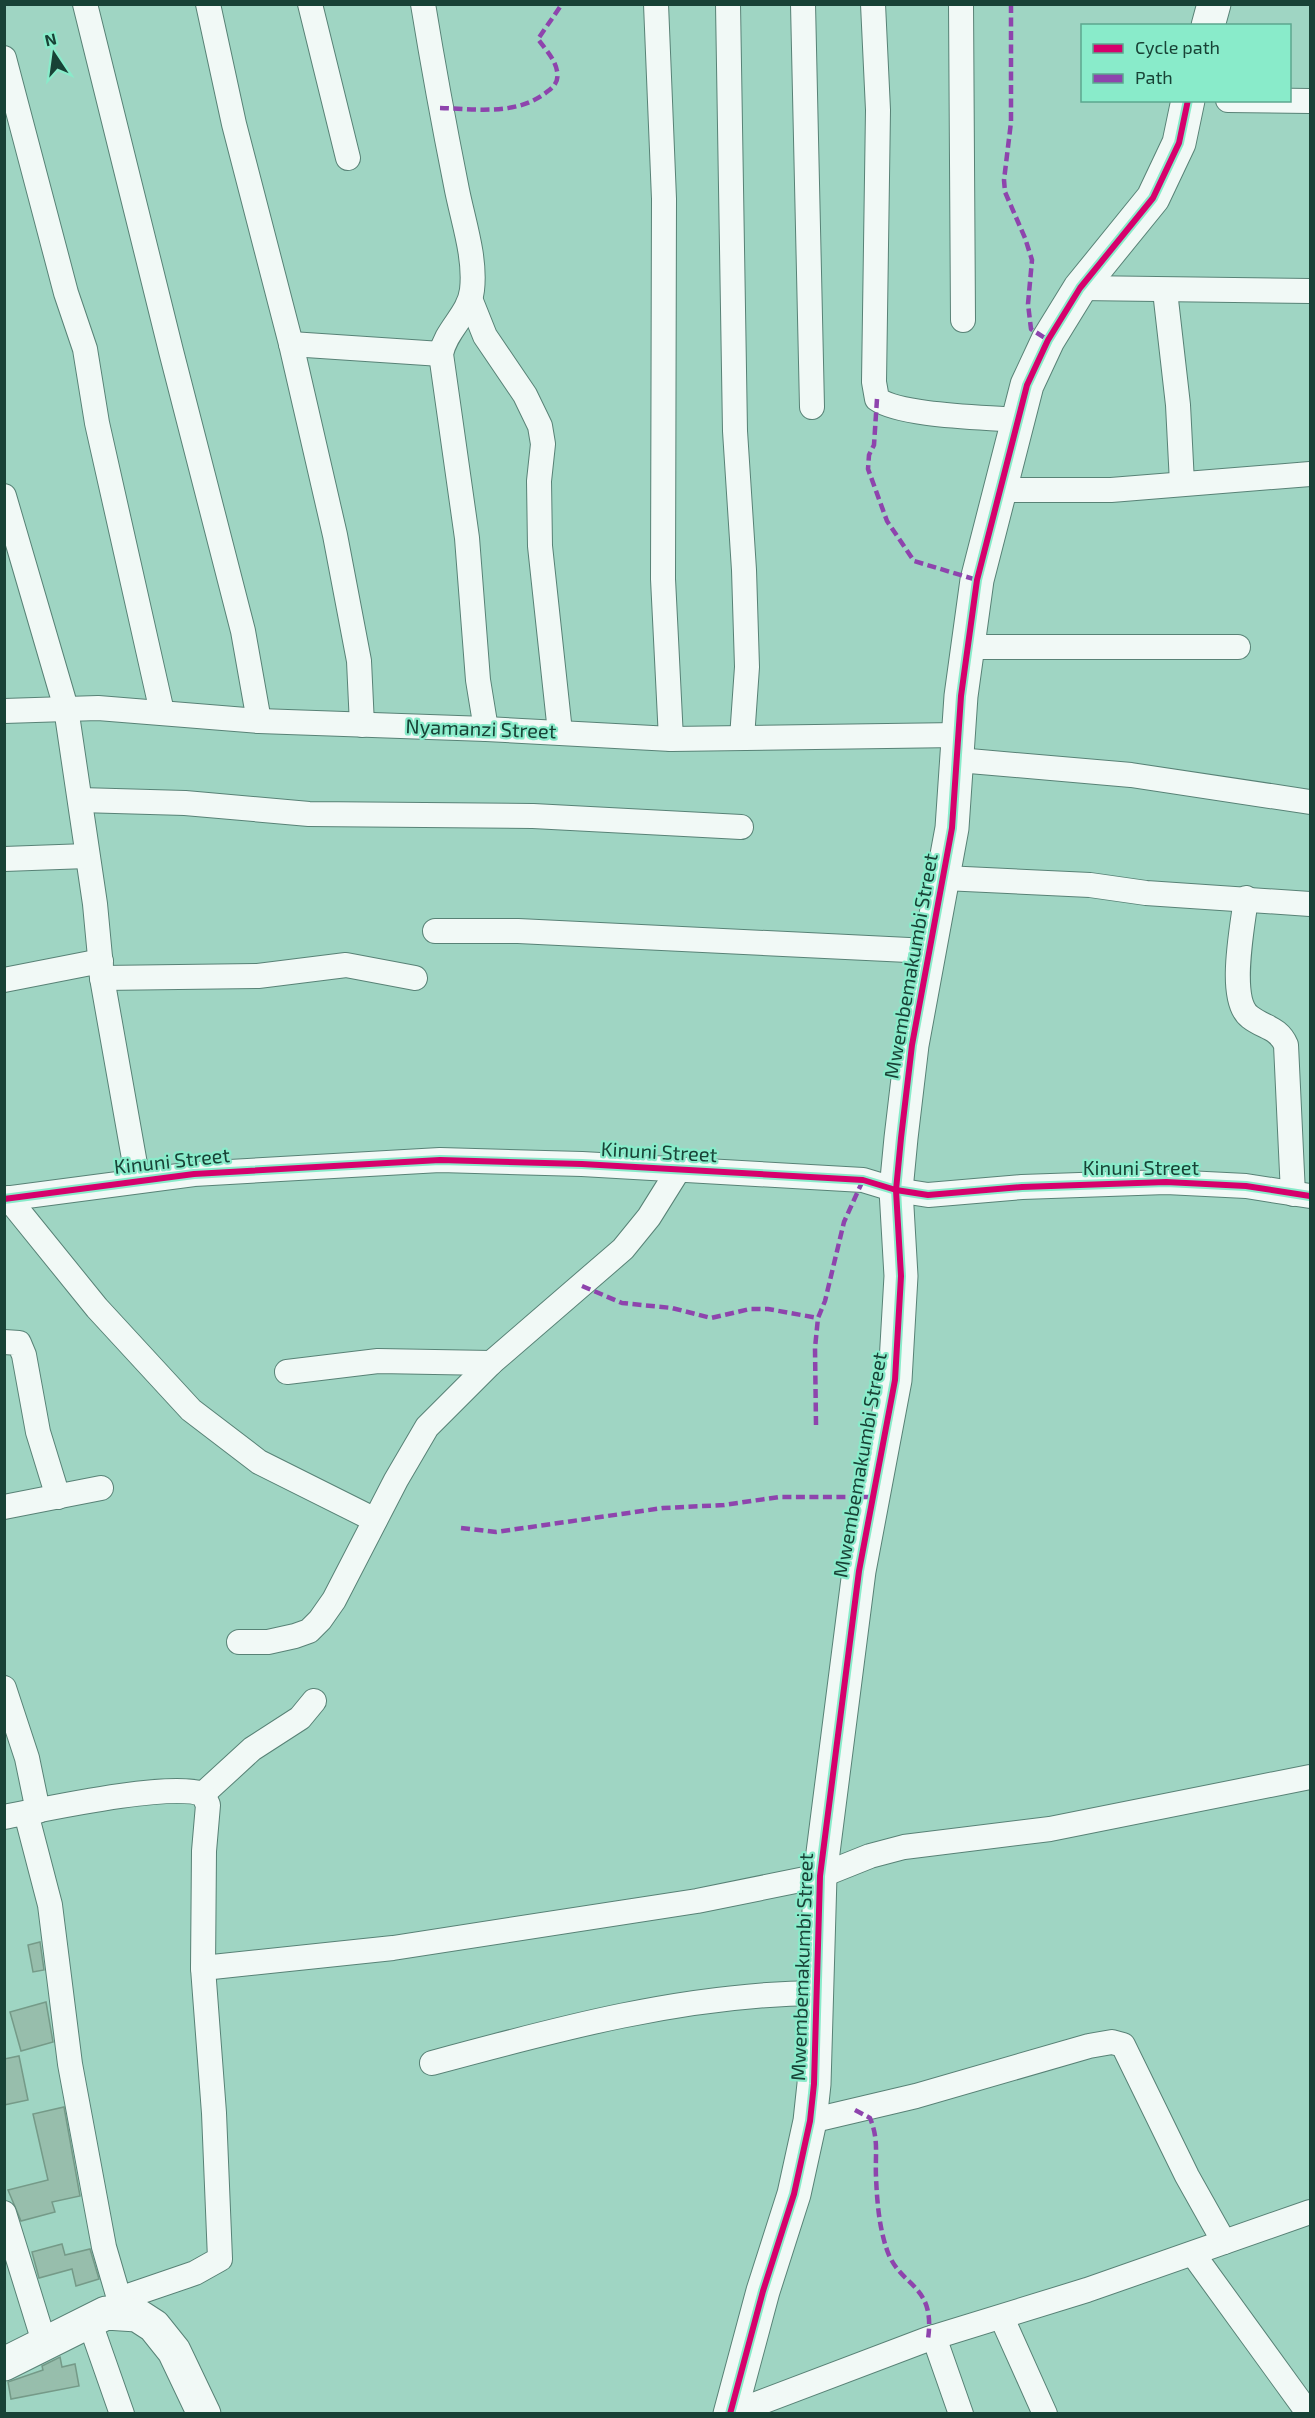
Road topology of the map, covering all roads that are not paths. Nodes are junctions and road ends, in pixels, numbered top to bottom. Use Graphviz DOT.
graph roads {
  1 [pos="86,4"];
  2 [pos="208,4"];
  3 [pos="310,4"];
  4 [pos="423,4"];
  5 [pos="656,4"];
  6 [pos="728,4"];
  7 [pos="804,4"];
  8 [pos="873,4"];
  9 [pos="961,4"];
  10 [pos="1214,4"];
  11 [pos="1209,24"];
  12 [pos="4,58"];
  13 [pos="1188,102"];
  14 [pos="1291,102"];
  15 [pos="1311,102"];
  16 [pos="348,158"];
  17 [pos="1080,288"];
  18 [pos="1165,291"];
  19 [pos="1311,291"];
  20 [pos="471,302"];
  21 [pos="963,320"];
  22 [pos="291,344"];
  23 [pos="441,354"];
  24 [pos="812,407"];
  25 [pos="1016,420"];
  26 [pos="1311,474"];
  27 [pos="1182,483"];
  28 [pos="999,490"];
  29 [pos="4,496"];
  30 [pos="968,647"];
  31 [pos="1238,647"];
  32 [pos="66,708"];
  33 [pos="4,711"];
  34 [pos="162,712"];
  35 [pos="259,721"];
  36 [pos="362,724"];
  37 [pos="486,729"];
  38 [pos="560,732"];
  39 [pos="742,738"];
  40 [pos="671,739"];
  41 [pos="958,748"];
  42 [pos="80,800"];
  43 [pos="1311,802"];
  44 [pos="741,828"];
  45 [pos="87,856"];
  46 [pos="4,859"];
  47 [pos="944,878"];
  48 [pos="1246,898"];
  49 [pos="1311,903"];
  50 [pos="435,931"];
  51 [pos="929,951"];
  52 [pos="101,969"];
  53 [pos="415,978"];
  54 [pos="4,980"];
  55 [pos="679,1169"];
  56 [pos="138,1181"];
  57 [pos="896,1190"];
  58 [pos="1302,1195"];
  59 [pos="6,1198"];
  60 [pos="4,1342"];
  61 [pos="491,1363"];
  62 [pos="287,1372"];
  63 [pos="101,1488"];
  64 [pos="58,1497"];
  65 [pos="4,1507"];
  66 [pos="375,1521"];
  67 [pos="239,1642"];
  68 [pos="4,1688"];
  69 [pos="314,1701"];
  70 [pos="1311,1777"];
  71 [pos="203,1794"];
  72 [pos="23,1814"];
  73 [pos="820,1876"];
  74 [pos="203,1968"];
  75 [pos="817,1993"];
  76 [pos="432,2063"];
  77 [pos="810,2121"];
  78 [pos="1311,2212"];
  79 [pos="4,2213"];
  80 [pos="1224,2242"];
  81 [pos="1193,2254"];
  82 [pos="121,2306"];
  83 [pos="1002,2318"];
  84 [pos="89,2320"];
  85 [pos="934,2337"];
  86 [pos="44,2342"];
  87 [pos="4,2364"];
  88 [pos="122,2414"];
  89 [pos="204,2414"];
  90 [pos="730,2414"];
  91 [pos="961,2414"];
  92 [pos="1045,2414"];
  93 [pos="1309,2414"];
  1 -- 35 [label="street"];
  2 -- 22 [label="street"];
  3 -- 16 [label="street"];
  4 -- 20 [label="street"];
  5 -- 40 [label="street"];
  6 -- 39 [label="street"];
  7 -- 24 [label="street"];
  8 -- 25 [label="street"];
  9 -- 21 [label="street"];
  10 -- 11 [label="street"];
  12 -- 34 [label="street"];
  13 -- 17 [label="street, Mwembemakumbi Street"];
  14 -- 15 [label="street"];
  17 -- 18 [label="street"];
  17 -- 25 [label="street, Mwembemakumbi Street"];
  18 -- 19 [label="street"];
  18 -- 27 [label="street"];
  20 -- 23 [label="street"];
  20 -- 38 [label="street"];
  22 -- 23 [label="street"];
  22 -- 36 [label="street"];
  23 -- 37 [label="street"];
  25 -- 28 [label="street, Mwembemakumbi Street"];
  26 -- 27 [label="street"];
  27 -- 28 [label="street"];
  28 -- 30 [label="street, Mwembemakumbi Street"];
  29 -- 32 [label="street"];
  30 -- 31 [label="street"];
  30 -- 41 [label="street, Mwembemakumbi Street"];
  32 -- 33 [label="street, Nyamanzi Street"];
  32 -- 34 [label="street, Nyamanzi Street"];
  32 -- 42 [label="street"];
  34 -- 35 [label="street, Nyamanzi Street"];
  35 -- 36 [label="street, Nyamanzi Street"];
  36 -- 37 [label="street, Nyamanzi Street"];
  37 -- 38 [label="street, Nyamanzi Street"];
  38 -- 40 [label="street, Nyamanzi Street"];
  39 -- 40 [label="street, Nyamanzi Street"];
  39 -- 41 [label="street, Nyamanzi Street"];
  41 -- 43 [label="street, Nyamanzi Street"];
  41 -- 47 [label="street, Mwembemakumbi Street"];
  42 -- 44 [label="street"];
  42 -- 45 [label="street"];
  45 -- 46 [label="street"];
  45 -- 52 [label="street"];
  47 -- 48 [label="street"];
  47 -- 51 [label="street, Mwembemakumbi Street"];
  48 -- 49 [label="street"];
  48 -- 58 [label="street"];
  50 -- 51 [label="street"];
  51 -- 57 [label="street, Mwembemakumbi Street"];
  52 -- 53 [label="street"];
  52 -- 54 [label="street"];
  52 -- 56 [label="street"];
  55 -- 56 [label="street, Kinuni Street"];
  55 -- 57 [label="street, Kinuni Street"];
  55 -- 61 [label="street"];
  56 -- 59 [label="street, Kinuni Street"];
  57 -- 58 [label="street, Kinuni Street"];
  57 -- 73 [label="street, Mwembemakumbi Street"];
  59 -- 66 [label="street"];
  60 -- 64 [label="street"];
  61 -- 62 [label="street"];
  61 -- 66 [label="street"];
  63 -- 64 [label="street"];
  64 -- 65 [label="street"];
  66 -- 67 [label="street"];
  68 -- 72 [label="street"];
  69 -- 71 [label="street"];
  70 -- 73 [label="street"];
  71 -- 72 [label="street"];
  71 -- 74 [label="street"];
  72 -- 82 [label="street"];
  73 -- 74 [label="street"];
  73 -- 75 [label="street, Mwembemakumbi Street"];
  74 -- 82 [label="street"];
  75 -- 76 [label="street"];
  75 -- 77 [label="street, Mwembemakumbi Street"];
  77 -- 80 [label="street"];
  77 -- 90 [label="street, Mwembemakumbi Street"];
  78 -- 80 [label="street"];
  79 -- 86 [label="street"];
  80 -- 81 [label="street"];
  81 -- 83 [label="street"];
  81 -- 93 [label="street"];
  82 -- 84 [label="street"];
  82 -- 89 [label="street"];
  83 -- 85 [label="street"];
  83 -- 92 [label="street"];
  84 -- 86 [label="street"];
  84 -- 88 [label="street"];
  85 -- 90 [label="street"];
  85 -- 91 [label="street"];
  86 -- 87 [label="street"];
}
